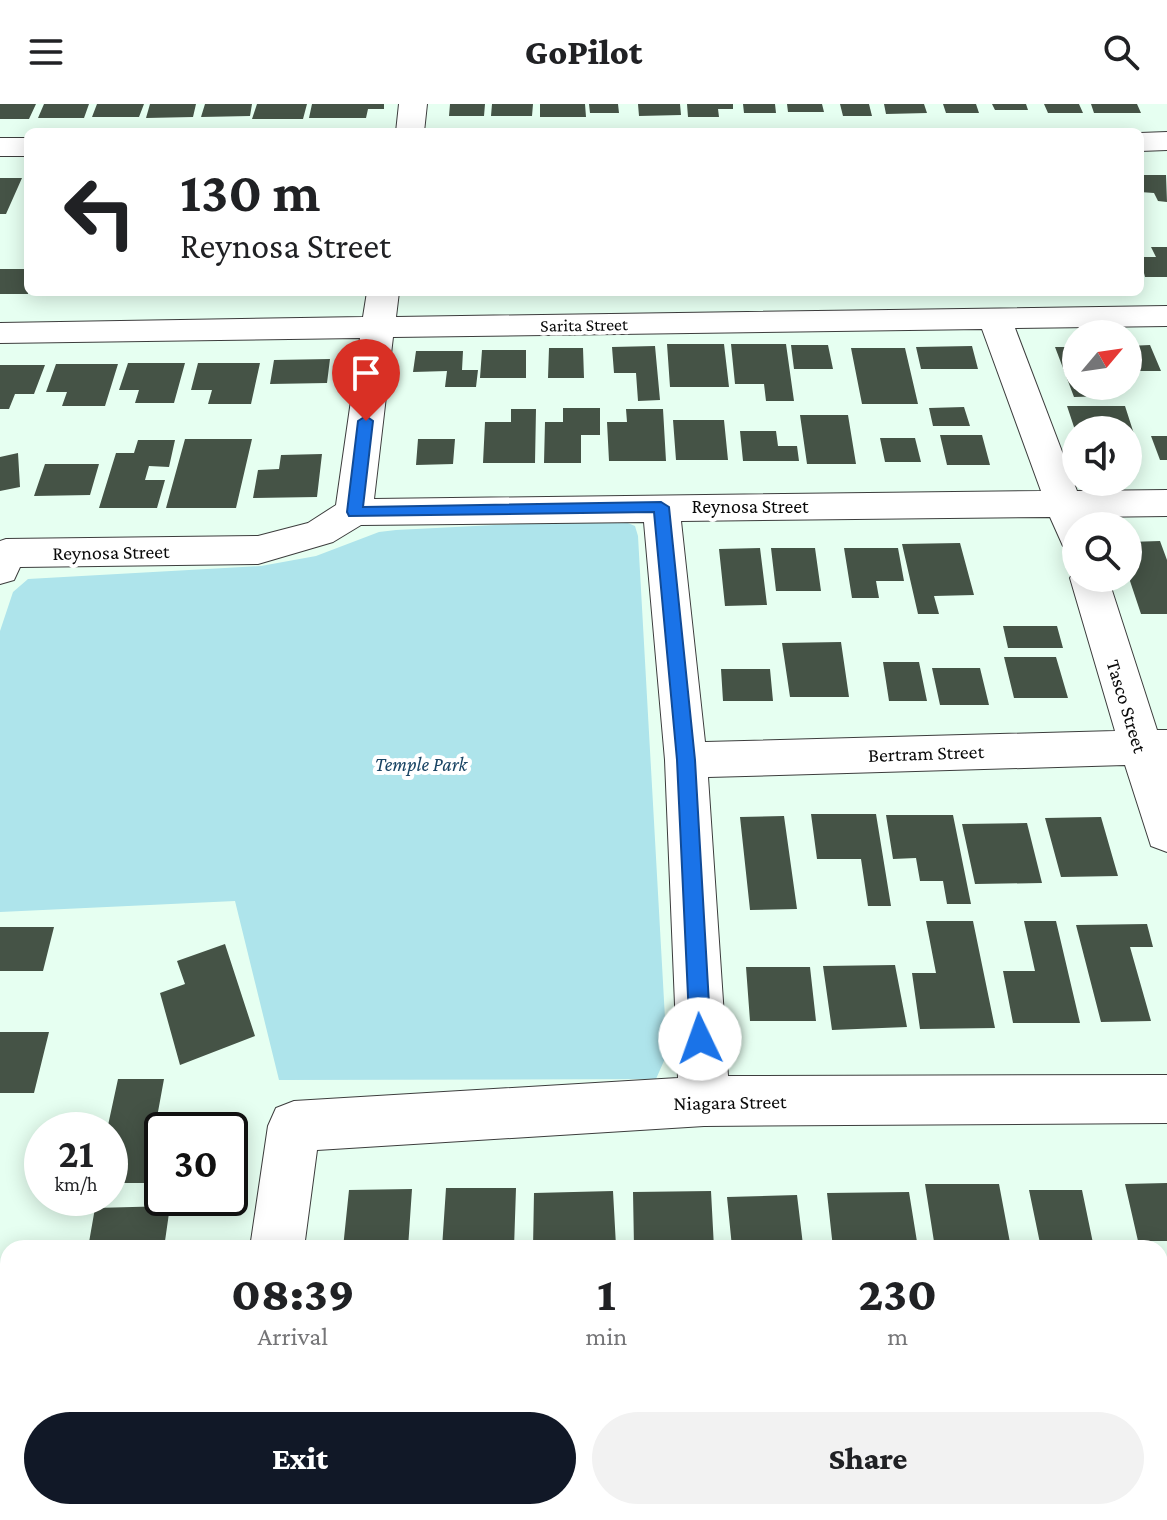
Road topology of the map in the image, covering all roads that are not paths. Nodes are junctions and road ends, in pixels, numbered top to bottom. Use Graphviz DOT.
graph roads {
  1 [pos="413,104"];
  2 [pos="410,128"];
  3 [pos="1167,141"];
  4 [pos="1144,142"];
  5 [pos="0,147"];
  6 [pos="24,147"];
  7 [pos="382,296"];
  8 [pos="1167,316"];
  9 [pos="994,317"];
  10 [pos="377,329"];
  11 [pos="0,333"];
  12 [pos="1167,503"];
  13 [pos="661,507"];
  14 [pos="354,512"];
  15 [pos="1068,512"];
  16 [pos="1116,512"];
  17 [pos="1062,520"];
  18 [pos="3,561"];
  19 [pos="1094,592"];
  20 [pos="1153,747"];
  21 [pos="686,760"];
  22 [pos="1167,833"];
  23 [pos="1167,1099"];
  24 [pos="704,1101"];
  25 [pos="278,1240"];
  1 -- 2 [label="street"];
  3 -- 4 [label="street"];
  5 -- 6 [label="street"];
  7 -- 10 [label="street"];
  8 -- 9 [label="street, Sarita Street"];
  9 -- 10 [label="street, Sarita Street"];
  9 -- 15 [label="street"];
  10 -- 11 [label="street, Sarita Street"];
  10 -- 14 [label="street"];
  12 -- 16 [label="street, Reynosa Street"];
  13 -- 14 [label="street, Reynosa Street"];
  13 -- 17 [label="street, Reynosa Street"];
  13 -- 21 [label="street"];
  14 -- 18 [label="street, Reynosa Street"];
  19 -- 20 [label="street, Tasco Street"];
  20 -- 21 [label="street, Bertram Street"];
  20 -- 22 [label="street, Tasco Street"];
  21 -- 24 [label="street"];
  23 -- 24 [label="street, Niagara Street"];
  24 -- 25 [label="street, Niagara Street"];
}
